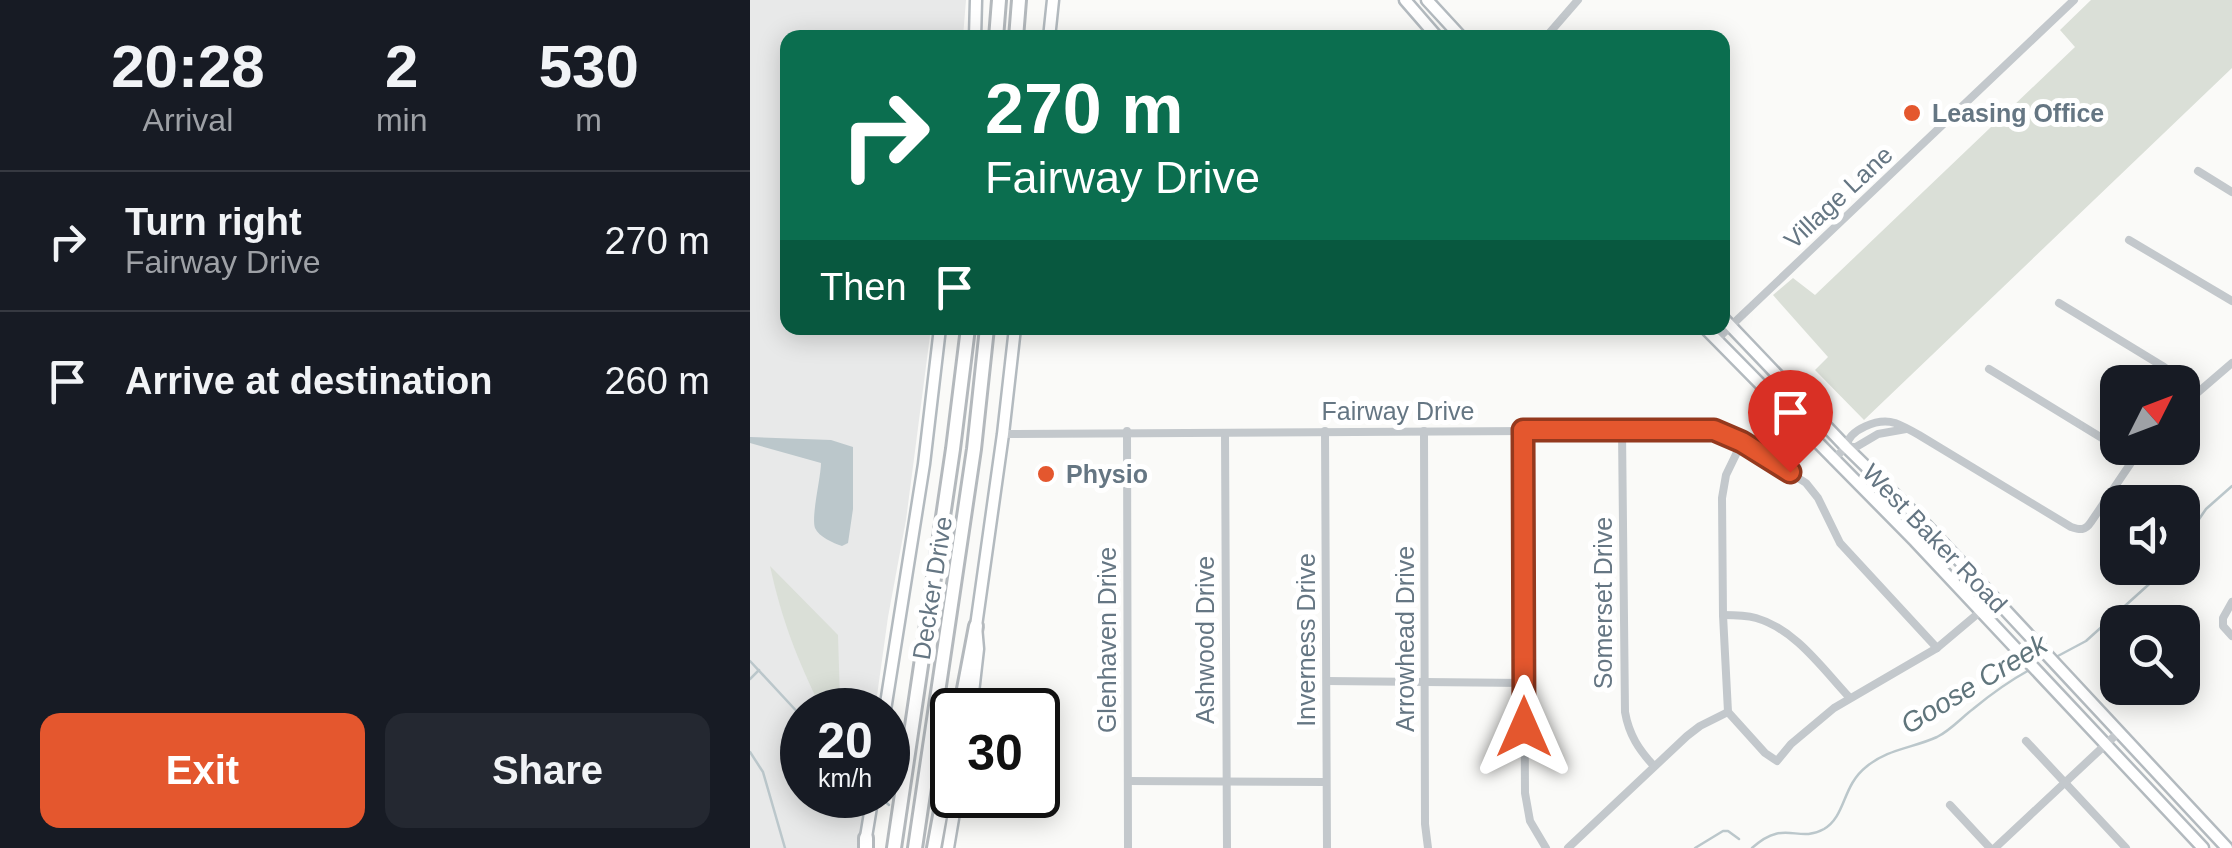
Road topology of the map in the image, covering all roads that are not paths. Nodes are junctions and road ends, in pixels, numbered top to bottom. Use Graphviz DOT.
graph roads {
  1 [pos="976,0"];
  2 [pos="999,0"];
  3 [pos="1018,0"];
  4 [pos="1053,0"];
  5 [pos="1405,0"];
  6 [pos="1427,0"];
  7 [pos="1578,0"];
  8 [pos="2074,0"];
  9 [pos="975,30"];
  10 [pos="997,30"];
  11 [pos="1016,30"];
  12 [pos="1049,30"];
  13 [pos="1431,30"];
  14 [pos="1455,30"];
  15 [pos="1552,30"];
  16 [pos="2198,171"];
  17 [pos="2232,192"];
  18 [pos="2129,240"];
  19 [pos="2232,302"];
  20 [pos="2059,303"];
  21 [pos="1730,318"];
  22 [pos="1730,326"];
  23 [pos="939,335"];
  24 [pos="967,335"];
  25 [pos="986,335"];
  26 [pos="1014,335"];
  27 [pos="1711,335"];
  28 [pos="1719,335"];
  29 [pos="1716,340"];
  30 [pos="2232,363"];
  31 [pos="2159,365"];
  32 [pos="1989,369"];
  33 [pos="2200,391"];
  34 [pos="1424,430"];
  35 [pos="1523,430"];
  36 [pos="1622,431"];
  37 [pos="1127,432"];
  38 [pos="1325,432"];
  39 [pos="1225,433"];
  40 [pos="1003,434"];
  41 [pos="2100,437"];
  42 [pos="1742,442"];
  43 [pos="1846,447"];
  44 [pos="1833,460"];
  45 [pos="2128,465"];
  46 [pos="1994,600"];
  47 [pos="2232,602"];
  48 [pos="1981,612"];
  49 [pos="1723,615"];
  50 [pos="976,626"];
  51 [pos="2232,636"];
  52 [pos="1938,648"];
  53 [pos="1328,681"];
  54 [pos="1425,682"];
  55 [pos="1524,682"];
  56 [pos="889,688"];
  57 [pos="964,688"];
  58 [pos="973,688"];
  59 [pos="1848,697"];
  60 [pos="1728,712"];
  61 [pos="2119,732"];
  62 [pos="2026,741"];
  63 [pos="2105,745"];
  64 [pos="1654,766"];
  65 [pos="1128,781"];
  66 [pos="1226,782"];
  67 [pos="1326,782"];
  68 [pos="2065,782"];
  69 [pos="1950,805"];
  70 [pos="870,818"];
  71 [pos="940,818"];
  72 [pos="953,818"];
  73 [pos="949,844"];
  74 [pos="865,845"];
  75 [pos="894,848"];
  76 [pos="915,848"];
  77 [pos="934,848"];
  78 [pos="1128,848"];
  79 [pos="1227,848"];
  80 [pos="1326,848"];
  81 [pos="1428,848"];
  82 [pos="1546,848"];
  83 [pos="1568,848"];
  84 [pos="1993,848"];
  85 [pos="2126,848"];
  86 [pos="2203,848"];
  87 [pos="2227,848"];
  1 -- 9 [label="main road"];
  2 -- 10 [label="highway"];
  3 -- 11 [label="highway"];
  4 -- 12 [label="main road"];
  5 -- 13 [label="main road"];
  6 -- 14 [label="main road"];
  7 -- 15 [label="street"];
  8 -- 21 [label="street, Village Lane"];
  16 -- 17 [label="street"];
  18 -- 19 [label="street"];
  20 -- 31 [label="street"];
  22 -- 43 [label="main road, West Baker Road"];
  23 -- 56 [label="main road, Decker Drive"];
  24 -- 75 [label="highway, Decker Drive"];
  25 -- 76 [label="highway, Decker Drive"];
  26 -- 40 [label="main road, Decker Drive"];
  27 -- 29 [label="main road, West Baker Road"];
  28 -- 29 [label="street, Village Lane"];
  29 -- 44 [label="main road, West Baker Road"];
  30 -- 33 [label="street"];
  32 -- 41 [label="street"];
  34 -- 35 [label="street, Fairway Drive"];
  34 -- 38 [label="street, Fairway Drive"];
  34 -- 54 [label="street, Arrowhead Drive"];
  35 -- 36 [label="street, Fairway Drive"];
  35 -- 55 [label="street"];
  36 -- 42 [label="street, Fairway Drive"];
  36 -- 64 [label="street, Somerset Drive"];
  37 -- 39 [label="street, Fairway Drive"];
  37 -- 40 [label="street, Fairway Drive"];
  37 -- 65 [label="street, Glenhaven Drive"];
  38 -- 39 [label="street, Fairway Drive"];
  38 -- 53 [label="street, Inverness Drive"];
  39 -- 66 [label="street, Ashwood Drive"];
  40 -- 50 [label="main road, Decker Drive"];
  42 -- 49 [label="street"];
  42 -- 52 [label="street, Fairway Drive"];
  43 -- 44 [label="street"];
  43 -- 45 [label="street"];
  43 -- 46 [label="main road, West Baker Road"];
  44 -- 48 [label="main road, West Baker Road"];
  46 -- 48 [label="street"];
  46 -- 61 [label="main road, West Baker Road"];
  47 -- 51 [label="street"];
  48 -- 52 [label="street"];
  48 -- 63 [label="main road, West Baker Road"];
  49 -- 59 [label="street"];
  49 -- 60 [label="street"];
  50 -- 57 [label="highway"];
  50 -- 58 [label="main road, Decker Drive"];
  52 -- 59 [label="street"];
  53 -- 54 [label="street"];
  53 -- 67 [label="street, Inverness Drive"];
  54 -- 55 [label="street"];
  54 -- 81 [label="street, Arrowhead Drive"];
  55 -- 82 [label="street"];
  59 -- 60 [label="street"];
  60 -- 64 [label="street"];
  61 -- 63 [label="street"];
  61 -- 87 [label="main road, West Baker Road"];
  62 -- 68 [label="street"];
  63 -- 68 [label="street"];
  63 -- 86 [label="main road, West Baker Road"];
  64 -- 83 [label="street"];
  65 -- 66 [label="street"];
  65 -- 78 [label="street, Glenhaven Drive"];
  66 -- 67 [label="street"];
  66 -- 79 [label="street, Ashwood Drive"];
  67 -- 80 [label="street, Inverness Drive"];
  68 -- 84 [label="street"];
  68 -- 85 [label="street"];
  69 -- 84 [label="street"];
  70 -- 74 [label="main road"];
  71 -- 77 [label="highway"];
  72 -- 73 [label="main road"];
}
